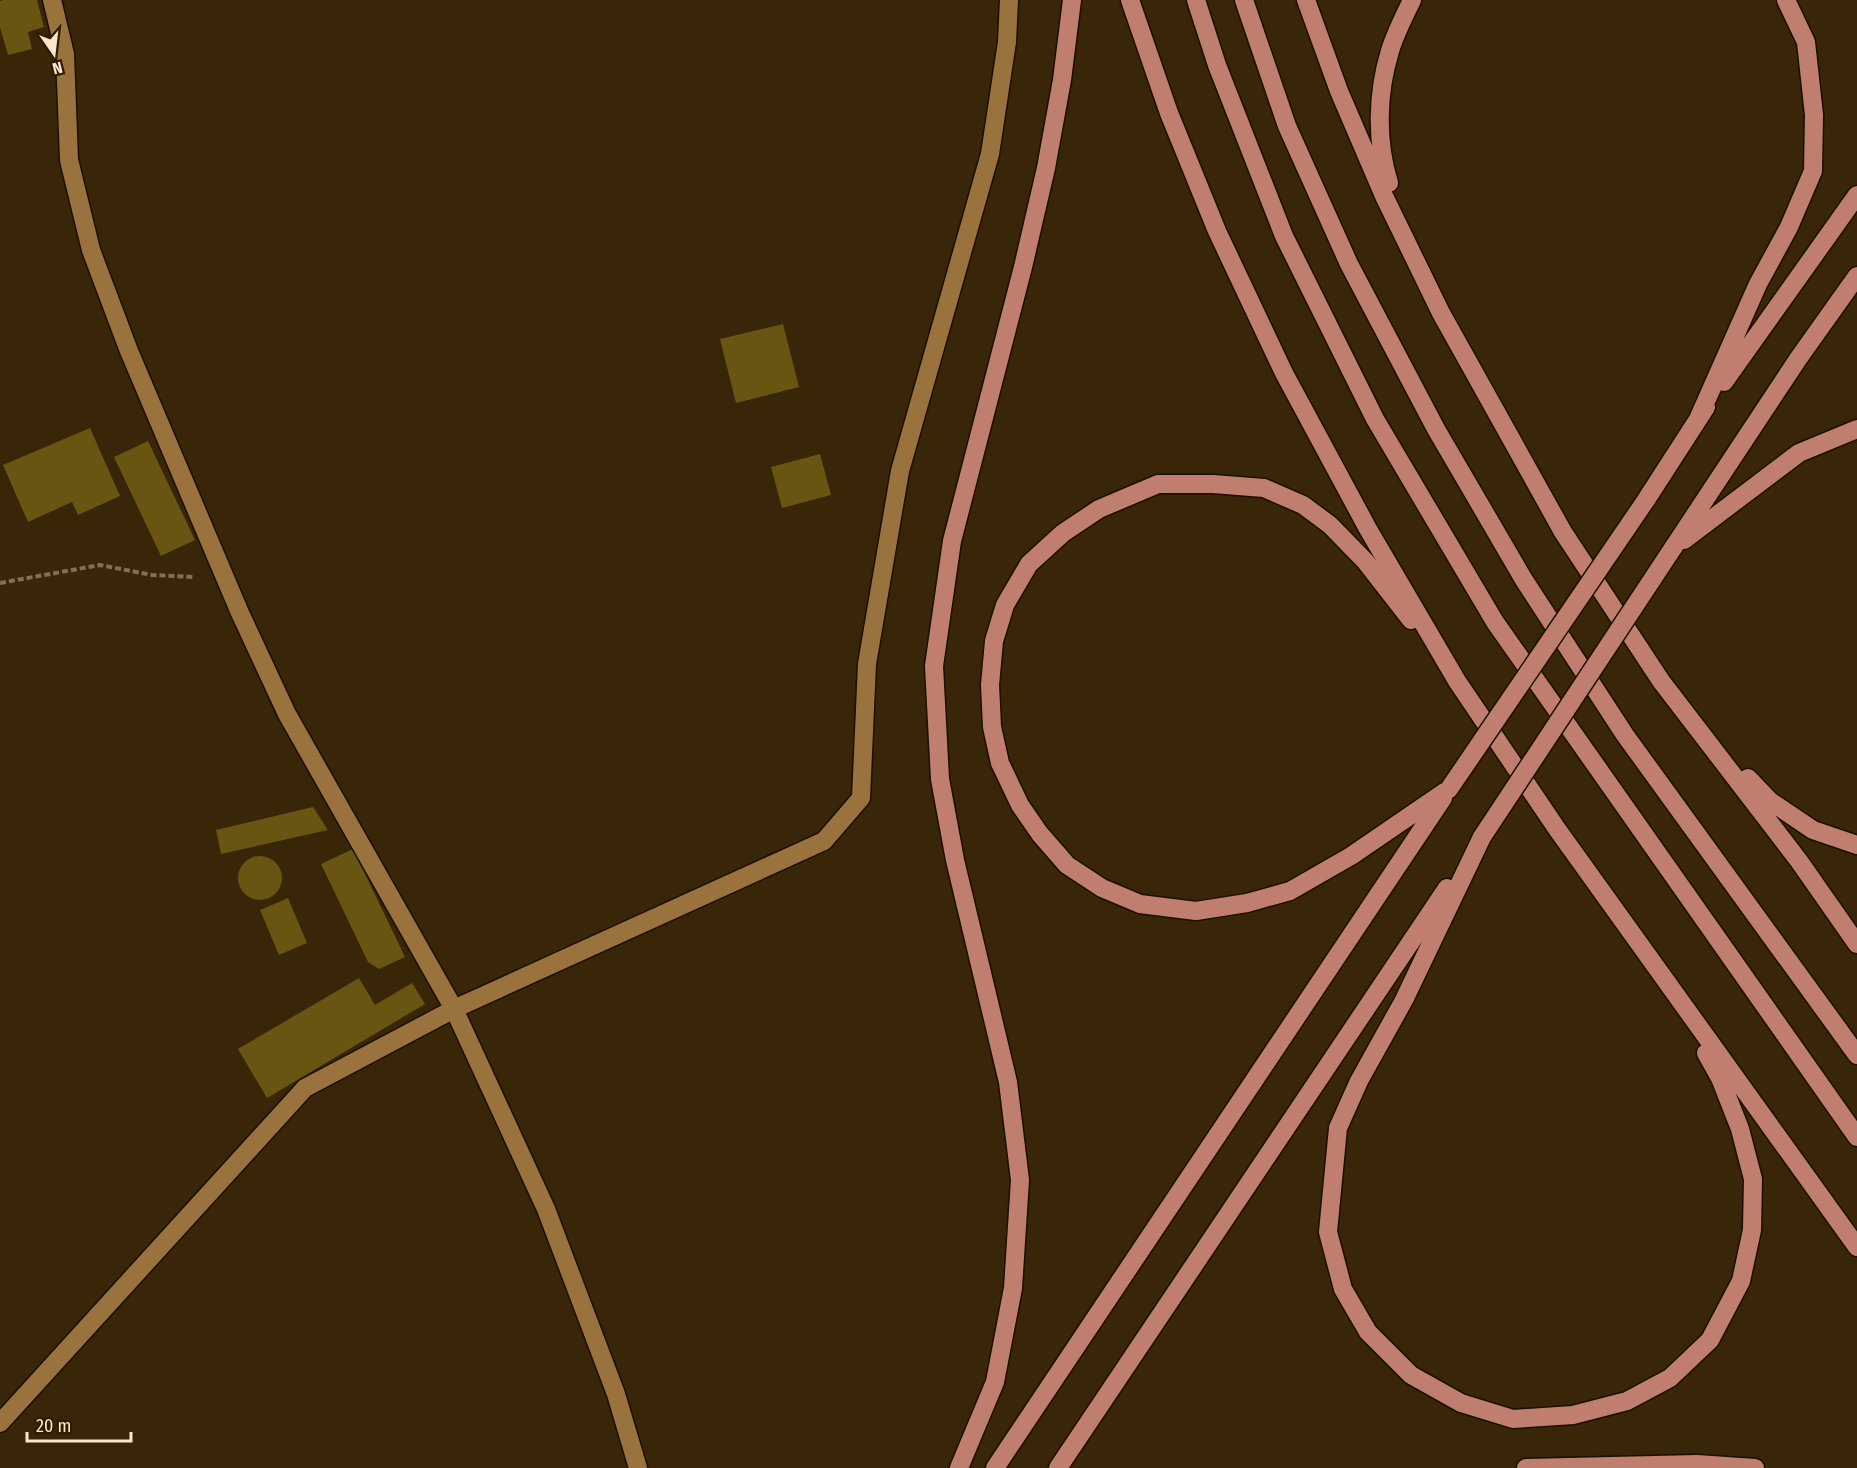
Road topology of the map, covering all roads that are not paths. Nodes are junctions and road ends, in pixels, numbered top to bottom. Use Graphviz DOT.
graph roads {
  1 [pos="52,0"];
  2 [pos="1009,0"];
  3 [pos="1072,0"];
  4 [pos="1130,0"];
  5 [pos="1196,0"];
  6 [pos="1244,0"];
  7 [pos="1306,0"];
  8 [pos="1412,0"];
  9 [pos="1786,0"];
  10 [pos="1857,195"];
  11 [pos="1410,250"];
  12 [pos="1857,276"];
  13 [pos="1699,417"];
  14 [pos="1857,429"];
  15 [pos="1673,548"];
  16 [pos="1457,681"];
  17 [pos="1661,681"];
  18 [pos="1449,789"];
  19 [pos="1482,837"];
  20 [pos="1857,845"];
  21 [pos="1857,944"];
  22 [pos="1674,993"];
  23 [pos="454,1010"];
  24 [pos="1857,1055"];
  25 [pos="1857,1137"];
  26 [pos="1857,1247"];
  27 [pos="0,1424"];
  28 [pos="638,1468"];
  29 [pos="959,1468"];
  30 [pos="995,1468"];
  31 [pos="1058,1468"];
  32 [pos="1526,1468"];
  33 [pos="1755,1468"];
  1 -- 23 [label="street"];
  2 -- 23 [label="street"];
  3 -- 29 [label="main road"];
  4 -- 16 [label="main road"];
  5 -- 25 [label="main road"];
  6 -- 24 [label="main road"];
  7 -- 11 [label="main road"];
  8 -- 11 [label="main road"];
  9 -- 13 [label="main road"];
  10 -- 13 [label="main road"];
  11 -- 17 [label="main road"];
  12 -- 15 [label="main road"];
  13 -- 18 [label="main road, bridge"];
  14 -- 15 [label="main road"];
  15 -- 19 [label="main road, bridge"];
  16 -- 18 [label="main road"];
  16 -- 22 [label="main road"];
  17 -- 20 [label="main road"];
  17 -- 21 [label="main road"];
  18 -- 30 [label="main road"];
  19 -- 22 [label="main road"];
  19 -- 31 [label="main road"];
  22 -- 26 [label="main road"];
  23 -- 27 [label="street"];
  23 -- 28 [label="street"];
  32 -- 33 [label="main road"];
}
